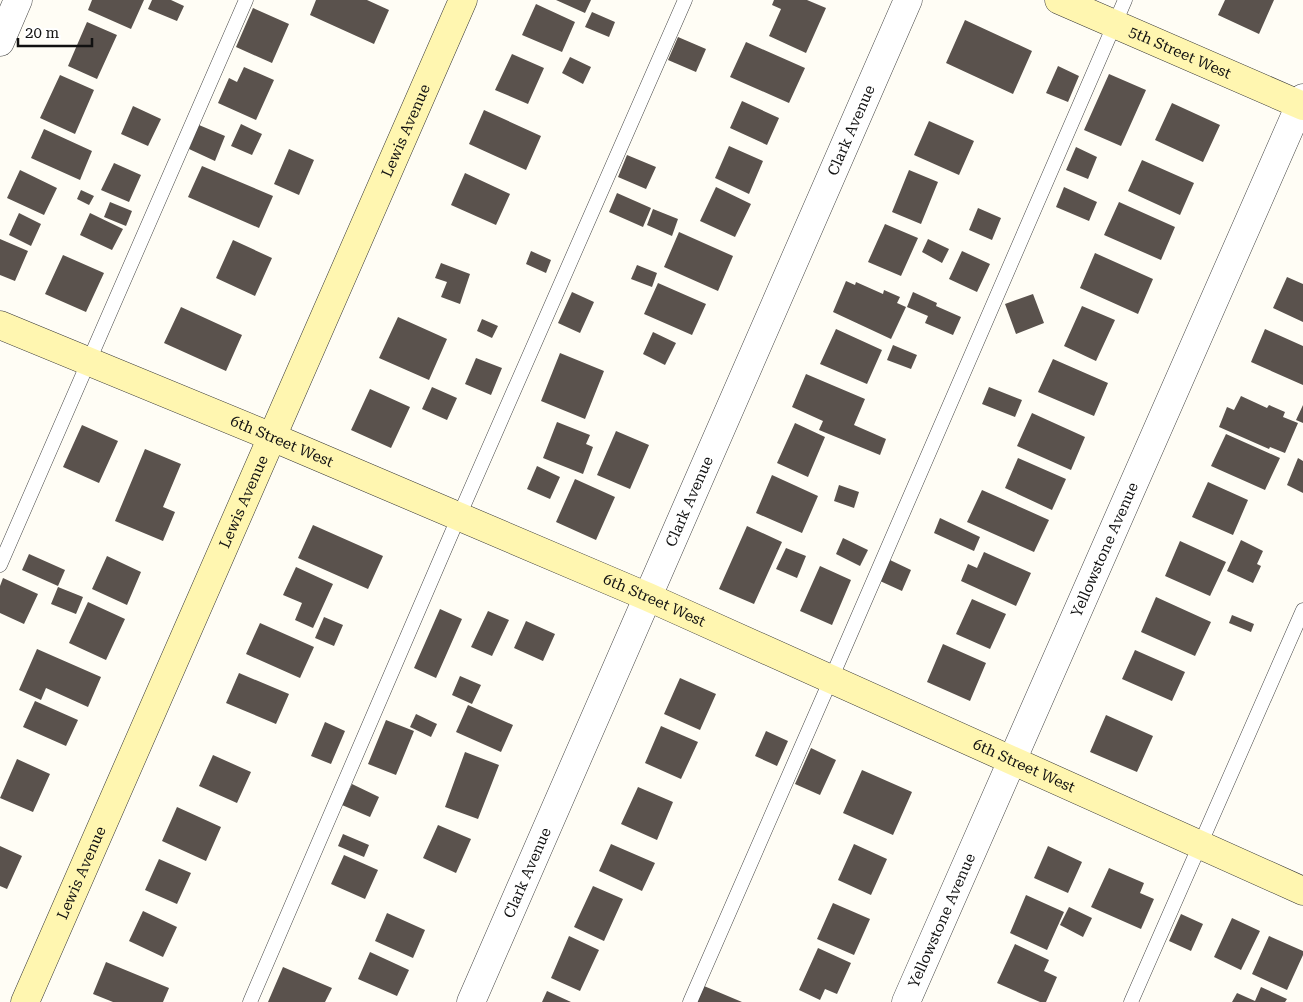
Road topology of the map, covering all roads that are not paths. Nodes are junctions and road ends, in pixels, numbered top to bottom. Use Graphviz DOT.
graph roads {
  1 [pos="18,0"];
  2 [pos="246,0"];
  3 [pos="463,0"];
  4 [pos="685,0"];
  5 [pos="908,0"];
  6 [pos="1058,0"];
  7 [pos="1120,12"];
  8 [pos="0,42"];
  9 [pos="1302,103"];
  10 [pos="0,325"];
  11 [pos="88,362"];
  12 [pos="272,437"];
  13 [pos="459,516"];
  14 [pos="0,565"];
  15 [pos="648,597"];
  16 [pos="1303,610"];
  17 [pos="831,679"];
  18 [pos="1012,760"];
  19 [pos="1200,845"];
  20 [pos="1303,891"];
  21 [pos="25,1002"];
  22 [pos="250,1002"];
  23 [pos="471,1002"];
  24 [pos="690,1002"];
  25 [pos="906,1002"];
  26 [pos="1131,1002"];
  1 -- 8 [label="street"];
  2 -- 11 [label="lane"];
  3 -- 12 [label="street, Lewis Avenue"];
  4 -- 13 [label="lane"];
  5 -- 15 [label="street, Clark Avenue"];
  6 -- 7 [label="street, 5th Street West"];
  7 -- 9 [label="street, 5th Street West"];
  7 -- 17 [label="lane"];
  9 -- 18 [label="street, Yellowstone Avenue"];
  10 -- 11 [label="street, 6th Street West"];
  11 -- 12 [label="street, 6th Street West"];
  11 -- 14 [label="lane"];
  12 -- 13 [label="street, 6th Street West"];
  12 -- 21 [label="street, Lewis Avenue"];
  13 -- 15 [label="street, 6th Street West"];
  13 -- 22 [label="lane"];
  15 -- 17 [label="street, 6th Street West"];
  15 -- 23 [label="street, Clark Avenue"];
  16 -- 19 [label="lane"];
  17 -- 18 [label="street, 6th Street West"];
  17 -- 24 [label="lane"];
  18 -- 19 [label="street, 6th Street West"];
  18 -- 25 [label="street, Yellowstone Avenue"];
  19 -- 20 [label="street, 6th Street West"];
  19 -- 26 [label="lane"];
}
